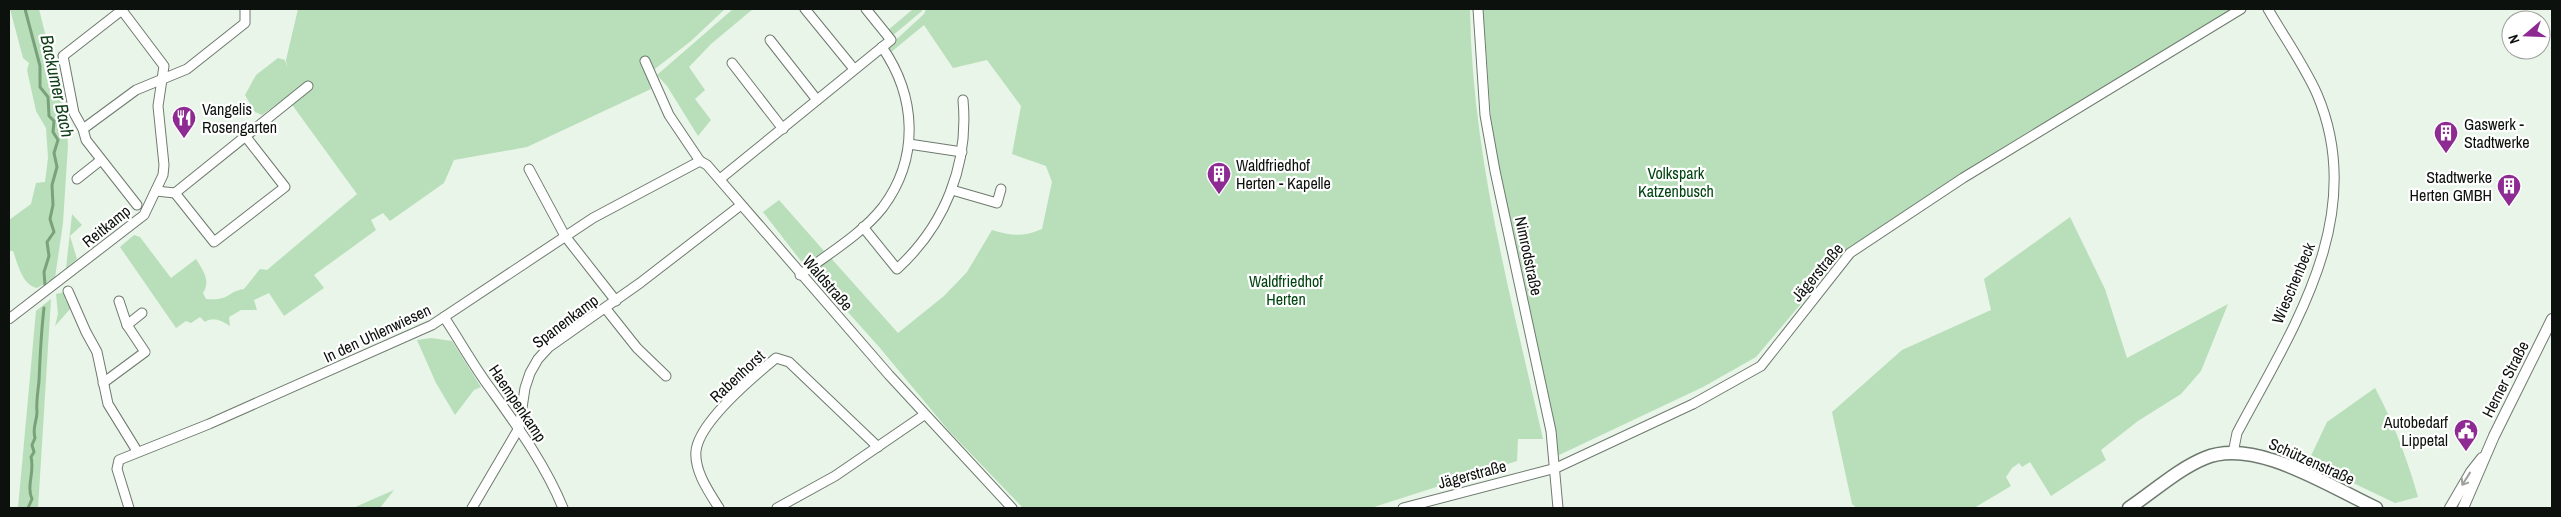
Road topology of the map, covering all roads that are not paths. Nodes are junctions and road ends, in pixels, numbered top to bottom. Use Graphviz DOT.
graph roads {
  1 [pos="121,9"];
  2 [pos="245,9"];
  3 [pos="805,9"];
  4 [pos="866,9"];
  5 [pos="1478,9"];
  6 [pos="2241,9"];
  7 [pos="2268,9"];
  8 [pos="770,40"];
  9 [pos="882,47"];
  10 [pos="645,61"];
  11 [pos="732,63"];
  12 [pos="854,69"];
  13 [pos="160,80"];
  14 [pos="308,86"];
  15 [pos="818,100"];
  16 [pos="963,100"];
  17 [pos="83,129"];
  18 [pos="783,129"];
  19 [pos="246,137"];
  20 [pos="909,144"];
  21 [pos="962,152"];
  22 [pos="101,160"];
  23 [pos="700,161"];
  24 [pos="529,169"];
  25 [pos="77,179"];
  26 [pos="720,180"];
  27 [pos="1001,189"];
  28 [pos="952,190"];
  29 [pos="156,191"];
  30 [pos="174,193"];
  31 [pos="137,205"];
  32 [pos="741,205"];
  33 [pos="863,227"];
  34 [pos="565,236"];
  35 [pos="800,275"];
  36 [pos="68,290"];
  37 [pos="119,301"];
  38 [pos="616,301"];
  39 [pos="606,309"];
  40 [pos="142,313"];
  41 [pos="11,314"];
  42 [pos="444,317"];
  43 [pos="2552,319"];
  44 [pos="127,325"];
  45 [pos="666,376"];
  46 [pos="103,383"];
  47 [pos="924,415"];
  48 [pos="519,428"];
  49 [pos="878,447"];
  50 [pos="137,451"];
  51 [pos="2233,453"];
  52 [pos="2486,453"];
  53 [pos="1556,468"];
  54 [pos="129,508"];
  55 [pos="472,508"];
  56 [pos="563,508"];
  57 [pos="718,508"];
  58 [pos="777,508"];
  59 [pos="1012,508"];
  60 [pos="1402,508"];
  61 [pos="1558,508"];
  62 [pos="2129,508"];
  63 [pos="2376,508"];
  64 [pos="2450,508"];
  65 [pos="2463,508"];
  1 -- 13 [label="street, Reitkamp"];
  1 -- 17 [label="street, Reitkamp"];
  2 -- 13 [label="street"];
  3 -- 12 [label="street"];
  4 -- 9 [label="street"];
  5 -- 53 [label="street, Nimrodstraße"];
  6 -- 53 [label="street, Jägerstraße"];
  7 -- 51 [label="street, Wieschenbeck"];
  8 -- 15 [label="street"];
  9 -- 12 [label="street"];
  9 -- 20 [label="street"];
  10 -- 23 [label="street, Waldstraße"];
  11 -- 18 [label="street"];
  12 -- 15 [label="street"];
  13 -- 17 [label="street"];
  13 -- 29 [label="street, Reitkamp"];
  14 -- 19 [label="street"];
  15 -- 18 [label="street"];
  16 -- 21 [label="street"];
  17 -- 22 [label="street, Reitkamp"];
  18 -- 26 [label="street"];
  19 -- 30 [label="street"];
  19 -- 30 [label="street"];
  20 -- 21 [label="street"];
  20 -- 33 [label="street"];
  21 -- 28 [label="street"];
  22 -- 25 [label="street"];
  22 -- 31 [label="street, Reitkamp"];
  23 -- 26 [label="street, Waldstraße"];
  23 -- 34 [label="street, In den Uhlenwiesen"];
  24 -- 34 [label="street"];
  26 -- 32 [label="street, Waldstraße"];
  27 -- 28 [label="street"];
  28 -- 33 [label="street"];
  29 -- 30 [label="street"];
  29 -- 41 [label="street, Reitkamp"];
  32 -- 35 [label="street, Waldstraße"];
  32 -- 38 [label="street, Spanenkamp"];
  33 -- 35 [label="street"];
  34 -- 38 [label="street"];
  34 -- 42 [label="street, In den Uhlenwiesen"];
  35 -- 47 [label="street, Waldstraße"];
  36 -- 46 [label="street"];
  37 -- 44 [label="street"];
  38 -- 39 [label="street, Spanenkamp"];
  39 -- 45 [label="street"];
  39 -- 48 [label="street, Spanenkamp"];
  40 -- 44 [label="street"];
  42 -- 48 [label="street, Haempenkamp"];
  42 -- 50 [label="street, In den Uhlenwiesen"];
  43 -- 52 [label="street, Herner Straße"];
  44 -- 46 [label="street"];
  46 -- 50 [label="street"];
  47 -- 49 [label="street"];
  47 -- 59 [label="street, Waldstraße"];
  48 -- 55 [label="street, Spanenkamp"];
  48 -- 56 [label="street, Haempenkamp"];
  49 -- 57 [label="street, Rabenhorst"];
  49 -- 58 [label="street"];
  50 -- 54 [label="street, In den Uhlenwiesen"];
  51 -- 62 [label="main road, Schützenstraße"];
  51 -- 63 [label="main road, Schützenstraße"];
  52 -- 64 [label="street, Herner Straße, one-way"];
  52 -- 65 [label="street, Herner Straße"];
  53 -- 60 [label="street, Jägerstraße"];
  53 -- 61 [label="street, Nimrodstraße"];
}
